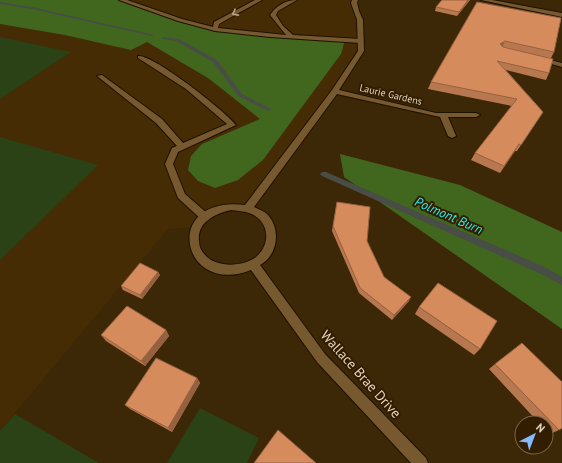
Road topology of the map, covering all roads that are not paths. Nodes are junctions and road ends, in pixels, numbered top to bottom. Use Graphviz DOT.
graph roads {
  1 [pos="122,0"];
  2 [pos="260,0"];
  3 [pos="294,0"];
  4 [pos="355,0"];
  5 [pos="484,0"];
  6 [pos="562,15"];
  7 [pos="215,29"];
  8 [pos="291,37"];
  9 [pos="361,42"];
  10 [pos="140,57"];
  11 [pos="532,58"];
  12 [pos="562,64"];
  13 [pos="100,76"];
  14 [pos="335,91"];
  15 [pos="443,115"];
  16 [pos="476,115"];
  17 [pos="452,136"];
  18 [pos="182,147"];
  19 [pos="248,208"];
  20 [pos="205,217"];
  21 [pos="254,264"];
  22 [pos="421,463"];
  1 -- 7 [label="street"];
  2 -- 7 [label="street, one-way"];
  3 -- 8 [label="street"];
  4 -- 9 [label="street"];
  5 -- 6 [label="street"];
  7 -- 8 [label="street"];
  8 -- 9 [label="street"];
  9 -- 14 [label="street"];
  10 -- 18 [label="street"];
  11 -- 12 [label="street"];
  13 -- 18 [label="street"];
  14 -- 15 [label="street, Laurie Gardens"];
  14 -- 19 [label="street"];
  15 -- 16 [label="street, Laurie Gardens"];
  15 -- 17 [label="street"];
  18 -- 20 [label="street"];
  19 -- 20 [label="street"];
  19 -- 21 [label="street"];
  20 -- 21 [label="street"];
  21 -- 22 [label="street, Wallace Brae Drive"];
}
